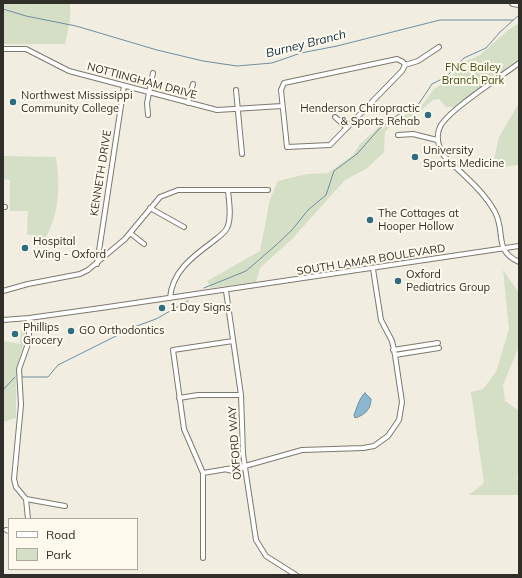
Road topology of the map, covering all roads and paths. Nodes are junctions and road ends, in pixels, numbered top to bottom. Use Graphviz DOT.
graph roads {
  1 [pos="513,3"];
  2 [pos="519,4"];
  3 [pos="439,47"];
  4 [pos="3,49"];
  5 [pos="519,64"];
  6 [pos="405,65"];
  7 [pos="153,73"];
  8 [pos="193,84"];
  9 [pos="124,86"];
  10 [pos="236,90"];
  11 [pos="148,92"];
  12 [pos="188,103"];
  13 [pos="282,106"];
  14 [pos="238,109"];
  15 [pos="148,115"];
  16 [pos="335,117"];
  17 [pos="346,128"];
  18 [pos="398,135"];
  19 [pos="438,140"];
  20 [pos="242,154"];
  21 [pos="228,190"];
  22 [pos="268,190"];
  23 [pos="150,208"];
  24 [pos="184,227"];
  25 [pos="130,233"];
  26 [pos="144,244"];
  27 [pos="519,246"];
  28 [pos="503,248"];
  29 [pos="519,262"];
  30 [pos="97,264"];
  31 [pos="373,269"];
  32 [pos="3,291"];
  33 [pos="226,291"];
  34 [pos="170,298"];
  35 [pos="29,318"];
  36 [pos="3,320"];
  37 [pos="232,341"];
  38 [pos="393,350"];
  39 [pos="395,355"];
  40 [pos="241,395"];
  41 [pos="179,398"];
  42 [pos="245,466"];
  43 [pos="203,473"];
  44 [pos="26,500"];
  45 [pos="65,506"];
  46 [pos="28,518"];
  47 [pos="204,558"];
  48 [pos="296,575"];
  1 -- 2 [label="highway"];
  3 -- 6 [label="street"];
  4 -- 9 [label="street, NOTTIINGHAM DRIVE"];
  5 -- 19 [label="street"];
  6 -- 13 [label="street"];
  6 -- 17 [label="street"];
  7 -- 11 [label="street"];
  8 -- 12 [label="street"];
  9 -- 11 [label="street, NOTTIINGHAM DRIVE"];
  9 -- 30 [label="street, KENNETH DRIVE"];
  10 -- 14 [label="street"];
  11 -- 12 [label="street, NOTTIINGHAM DRIVE"];
  11 -- 15 [label="street"];
  12 -- 14 [label="street, NOTTIINGHAM DRIVE"];
  13 -- 14 [label="street, NOTTIINGHAM DRIVE"];
  13 -- 17 [label="street"];
  14 -- 20 [label="street"];
  16 -- 17 [label="street"];
  18 -- 19 [label="street"];
  19 -- 28 [label="street"];
  21 -- 22 [label="street"];
  21 -- 23 [label="street"];
  21 -- 34 [label="street"];
  23 -- 24 [label="street"];
  23 -- 25 [label="street"];
  25 -- 26 [label="street"];
  25 -- 30 [label="street"];
  27 -- 28 [label="street, SOUTH LAMAR BOULEVARD"];
  28 -- 29 [label="street"];
  28 -- 31 [label="street, SOUTH LAMAR BOULEVARD"];
  30 -- 32 [label="street"];
  31 -- 33 [label="street, SOUTH LAMAR BOULEVARD"];
  31 -- 38 [label="street"];
  33 -- 34 [label="street, SOUTH LAMAR BOULEVARD"];
  33 -- 37 [label="street, OXFORD WAY"];
  34 -- 35 [label="street"];
  35 -- 36 [label="street"];
  35 -- 44 [label="street"];
  37 -- 40 [label="street, OXFORD WAY"];
  37 -- 41 [label="street"];
  38 -- 39 [label="street"];
  38 -- 39 [label="street"];
  39 -- 42 [label="street"];
  40 -- 41 [label="street"];
  40 -- 42 [label="street, OXFORD WAY"];
  41 -- 43 [label="street"];
  42 -- 43 [label="street"];
  42 -- 48 [label="street, OXFORD WAY"];
  43 -- 47 [label="street"];
  44 -- 45 [label="street"];
  44 -- 46 [label="street"];
}
